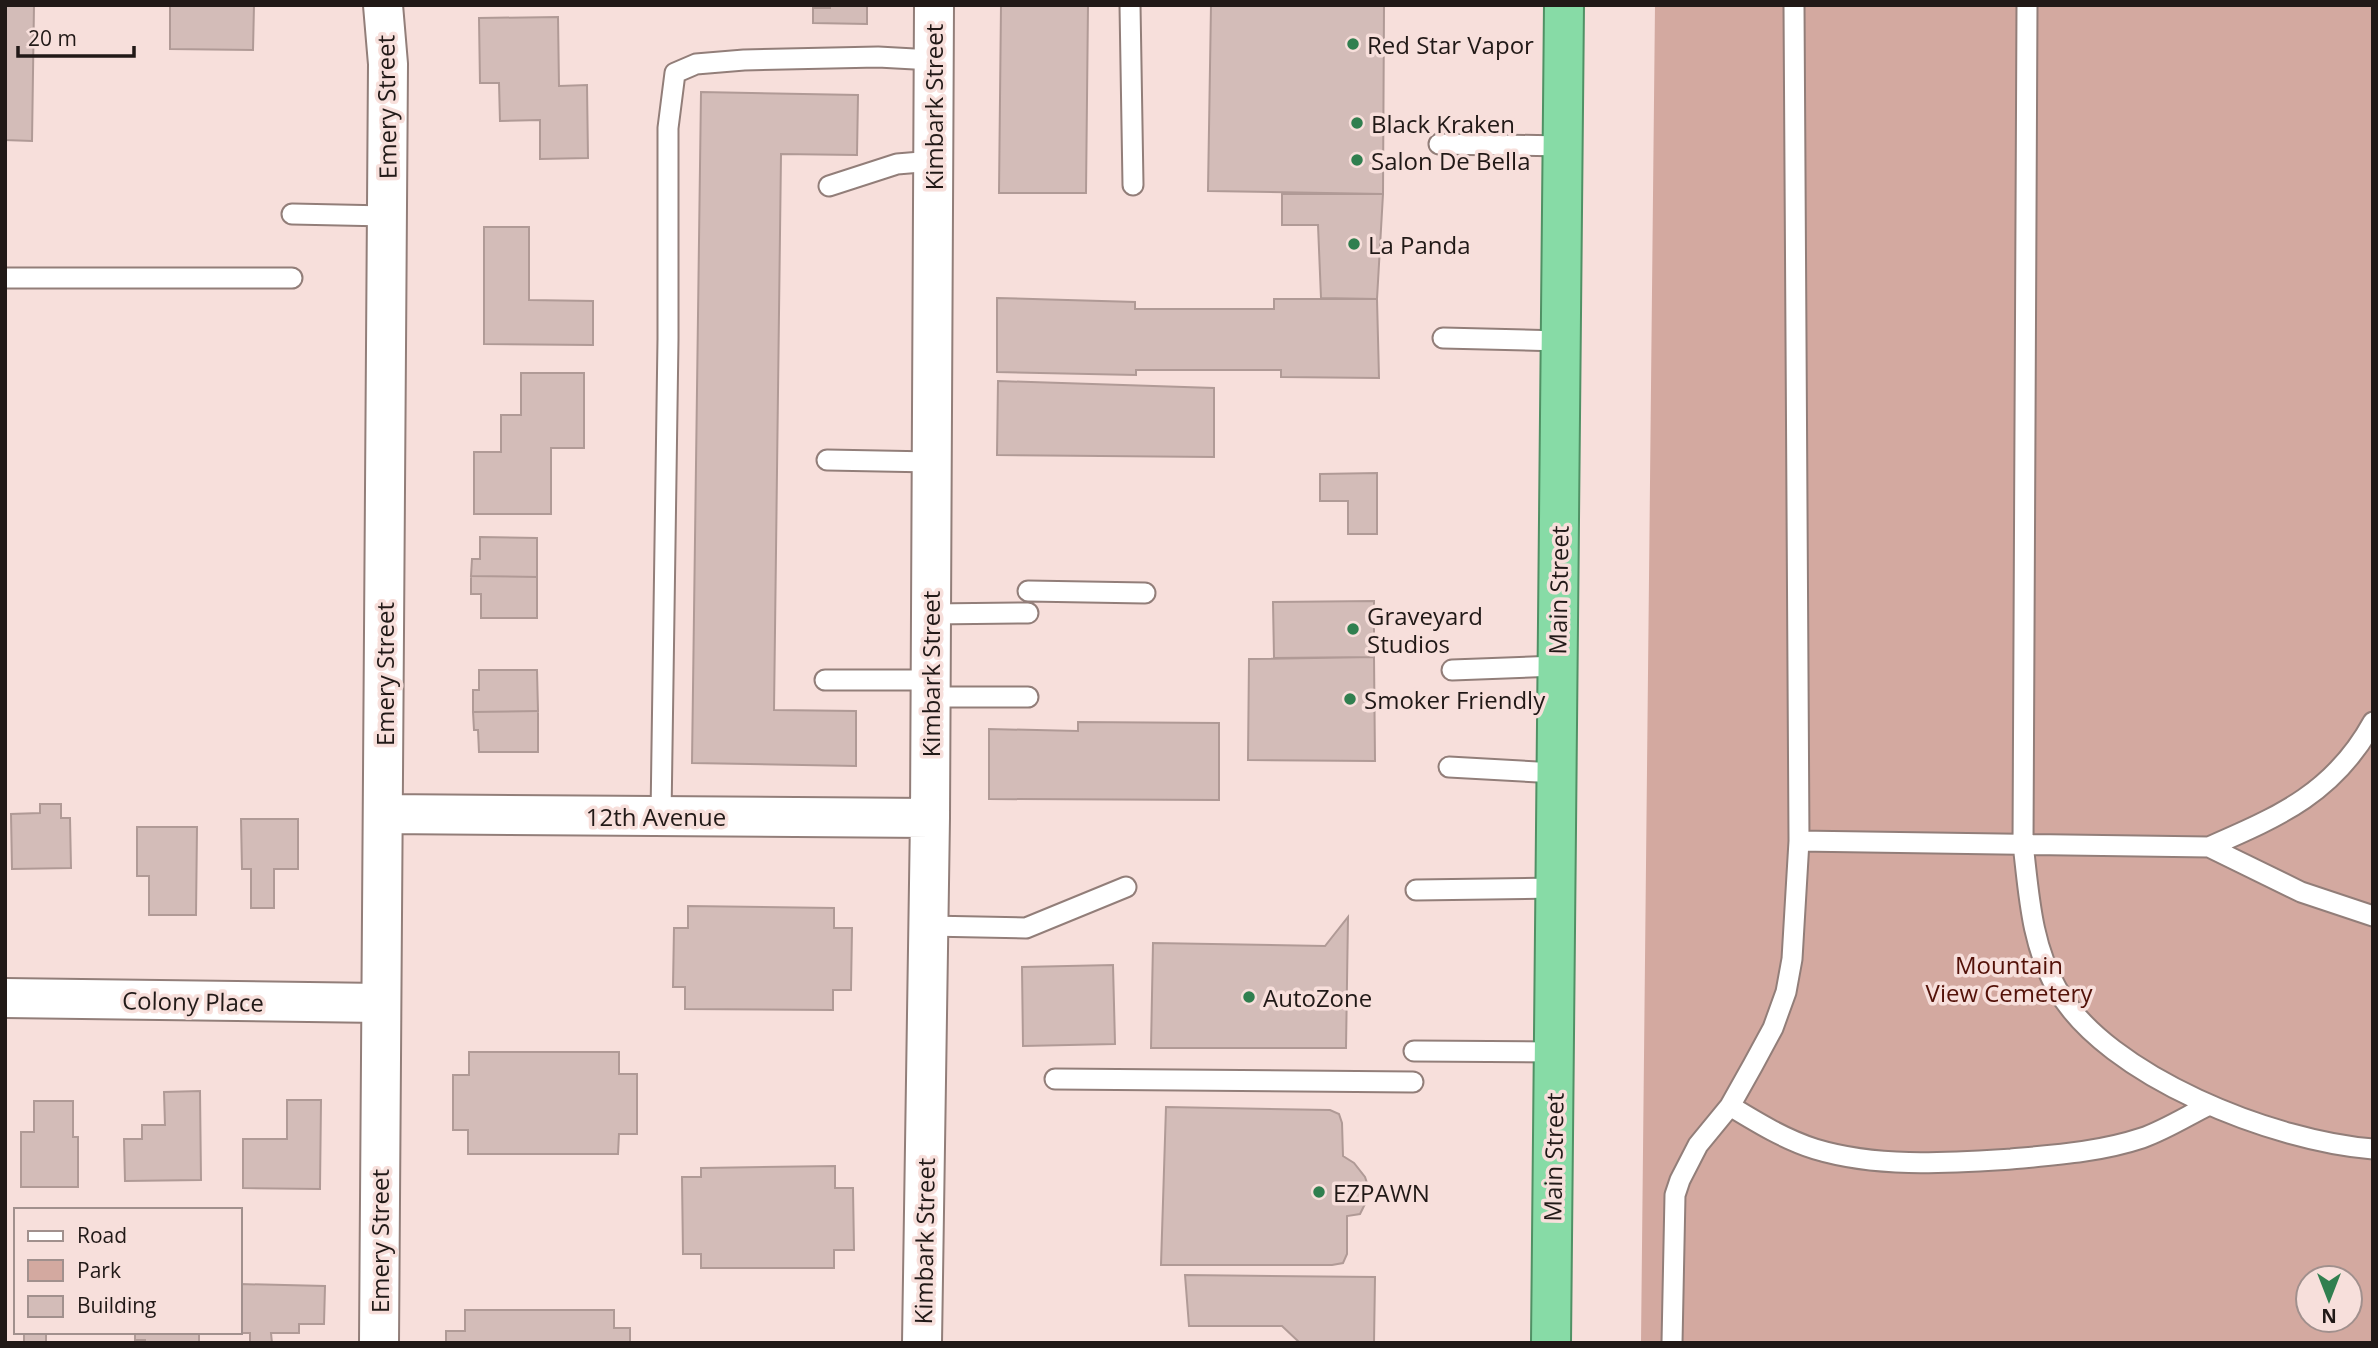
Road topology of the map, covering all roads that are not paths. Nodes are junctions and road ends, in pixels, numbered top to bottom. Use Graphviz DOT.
graph roads {
  1 [pos="383,5"];
  2 [pos="934,5"];
  3 [pos="1130,5"];
  4 [pos="1564,5"];
  5 [pos="1794,5"];
  6 [pos="2027,5"];
  7 [pos="933,60"];
  8 [pos="1439,145"];
  9 [pos="1563,146"];
  10 [pos="933,161"];
  11 [pos="1133,185"];
  12 [pos="829,186"];
  13 [pos="292,214"];
  14 [pos="387,216"];
  15 [pos="5,278"];
  16 [pos="292,278"];
  17 [pos="1443,338"];
  18 [pos="1561,341"];
  19 [pos="827,460"];
  20 [pos="932,462"];
  21 [pos="1028,591"];
  22 [pos="1145,593"];
  23 [pos="1028,613"];
  24 [pos="931,614"];
  25 [pos="1558,666"];
  26 [pos="1452,670"];
  27 [pos="825,680"];
  28 [pos="930,688"];
  29 [pos="1028,696"];
  30 [pos="2373,722"];
  31 [pos="1449,767"];
  32 [pos="1556,773"];
  33 [pos="383,814"];
  34 [pos="661,816"];
  35 [pos="930,818"];
  36 [pos="1799,841"];
  37 [pos="2023,844"];
  38 [pos="2209,847"];
  39 [pos="1126,887"];
  40 [pos="1555,888"];
  41 [pos="1416,890"];
  42 [pos="2373,916"];
  43 [pos="928,926"];
  44 [pos="5,998"];
  45 [pos="381,1003"];
  46 [pos="1414,1051"];
  47 [pos="1553,1052"];
  48 [pos="1055,1079"];
  49 [pos="1413,1082"];
  50 [pos="2209,1105"];
  51 [pos="1730,1106"];
  52 [pos="2373,1149"];
  53 [pos="379,1343"];
  54 [pos="922,1343"];
  55 [pos="1551,1343"];
  56 [pos="1672,1343"];
  1 -- 14 [label="street, Emery Street"];
  2 -- 7 [label="street, Kimbark Street"];
  3 -- 11 [label="lane"];
  4 -- 9 [label="highway, Main Street"];
  5 -- 36 [label="lane"];
  6 -- 37 [label="lane"];
  7 -- 10 [label="street, Kimbark Street"];
  7 -- 34 [label="lane"];
  8 -- 9 [label="lane"];
  9 -- 18 [label="highway, Main Street"];
  10 -- 12 [label="lane"];
  10 -- 20 [label="street, Kimbark Street"];
  13 -- 14 [label="lane"];
  14 -- 33 [label="street, Emery Street"];
  15 -- 16 [label="lane"];
  17 -- 18 [label="lane"];
  18 -- 25 [label="highway, Main Street"];
  19 -- 20 [label="lane"];
  20 -- 24 [label="street, Kimbark Street"];
  21 -- 22 [label="lane"];
  23 -- 24 [label="lane"];
  24 -- 28 [label="street, Kimbark Street"];
  25 -- 26 [label="lane"];
  25 -- 32 [label="highway, Main Street"];
  27 -- 28 [label="lane"];
  28 -- 29 [label="lane"];
  28 -- 35 [label="street, Kimbark Street"];
  30 -- 38 [label="lane"];
  31 -- 32 [label="lane"];
  32 -- 40 [label="highway, Main Street"];
  33 -- 34 [label="street, 12th Avenue"];
  33 -- 45 [label="street, Emery Street"];
  34 -- 35 [label="street, 12th Avenue"];
  35 -- 43 [label="street, Kimbark Street"];
  36 -- 37 [label="lane"];
  36 -- 51 [label="lane"];
  37 -- 38 [label="lane"];
  37 -- 50 [label="lane"];
  38 -- 42 [label="lane"];
  39 -- 43 [label="lane"];
  40 -- 41 [label="lane"];
  40 -- 47 [label="highway, Main Street"];
  43 -- 54 [label="street, Kimbark Street"];
  44 -- 45 [label="street, Colony Place"];
  45 -- 53 [label="street, Emery Street"];
  46 -- 47 [label="lane"];
  47 -- 55 [label="highway, Main Street"];
  48 -- 49 [label="lane"];
  50 -- 51 [label="lane"];
  50 -- 52 [label="lane"];
  51 -- 56 [label="lane"];
}
